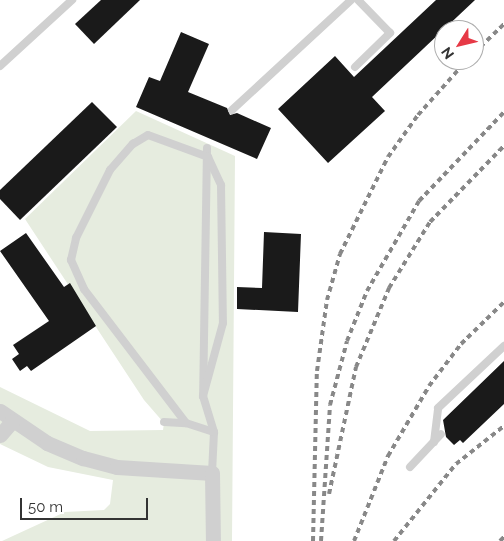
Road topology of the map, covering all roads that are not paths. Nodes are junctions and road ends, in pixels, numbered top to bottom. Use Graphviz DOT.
graph roads {
  1 [pos="72,0"];
  2 [pos="351,0"];
  3 [pos="358,0"];
  4 [pos="0,66"];
  5 [pos="354,68"];
  6 [pos="232,110"];
  7 [pos="207,148"];
  8 [pos="208,158"];
  9 [pos="504,346"];
  10 [pos="203,396"];
  11 [pos="0,411"];
  12 [pos="12,421"];
  13 [pos="164,422"];
  14 [pos="186,423"];
  15 [pos="214,432"];
  16 [pos="441,434"];
  17 [pos="0,435"];
  18 [pos="434,442"];
  19 [pos="410,467"];
  20 [pos="212,473"];
  21 [pos="213,541"];
  1 -- 4 [label="lane"];
  2 -- 6 [label="lane"];
  3 -- 5 [label="lane"];
  7 -- 8 [label="lane"];
  8 -- 10 [label="lane"];
  8 -- 10 [label="lane"];
  8 -- 14 [label="lane"];
  9 -- 18 [label="lane"];
  10 -- 15 [label="lane"];
  11 -- 12 [label="street"];
  12 -- 17 [label="street"];
  12 -- 20 [label="street"];
  13 -- 14 [label="lane"];
  14 -- 15 [label="lane"];
  15 -- 20 [label="lane"];
  16 -- 18 [label="lane"];
  18 -- 19 [label="lane"];
  20 -- 21 [label="street"];
}
